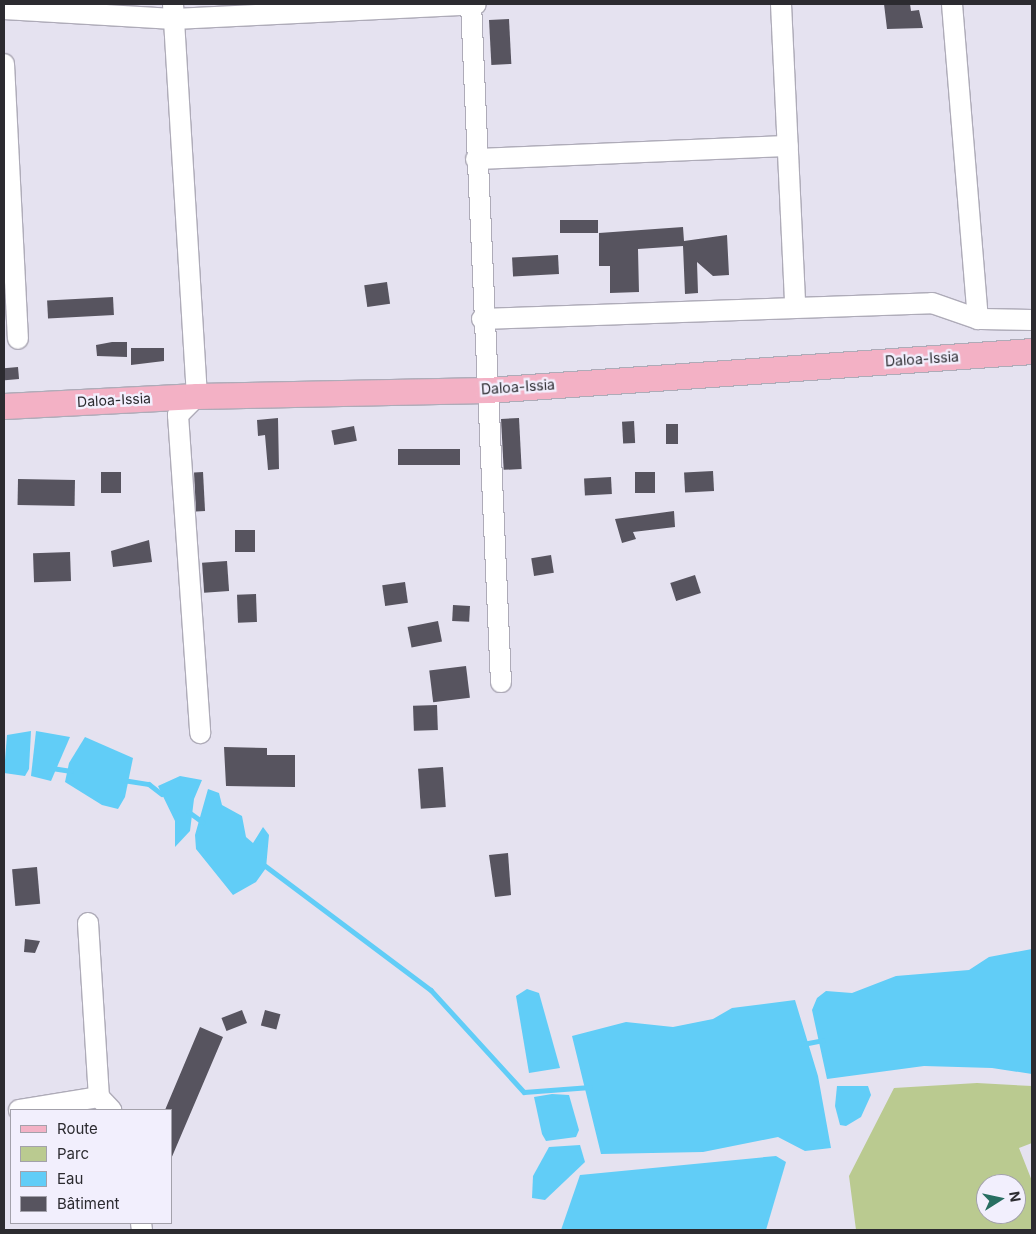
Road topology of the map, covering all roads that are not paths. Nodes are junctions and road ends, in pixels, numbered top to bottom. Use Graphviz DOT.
graph roads {
  1 [pos="471,4"];
  2 [pos="476,4"];
  3 [pos="781,4"];
  4 [pos="952,4"];
  5 [pos="4,9"];
  6 [pos="173,12"];
  7 [pos="4,64"];
  8 [pos="788,146"];
  9 [pos="476,159"];
  10 [pos="796,305"];
  11 [pos="482,319"];
  12 [pos="978,319"];
  13 [pos="1032,320"];
  14 [pos="18,339"];
  15 [pos="1032,351"];
  16 [pos="487,390"];
  17 [pos="197,396"];
  18 [pos="4,406"];
  19 [pos="501,682"];
  20 [pos="200,733"];
  21 [pos="88,923"];
  22 [pos="105,1104"];
  23 [pos="33,1109"];
  1 -- 2 [label="street"];
  1 -- 6 [label="street"];
  1 -- 9 [label="street"];
  3 -- 8 [label="street"];
  4 -- 12 [label="street"];
  5 -- 6 [label="street"];
  6 -- 17 [label="street"];
  7 -- 14 [label="street"];
  8 -- 9 [label="street"];
  8 -- 10 [label="street"];
  9 -- 11 [label="street"];
  10 -- 11 [label="street"];
  10 -- 12 [label="street"];
  11 -- 16 [label="street"];
  12 -- 13 [label="street"];
  15 -- 16 [label="main road, Daloa-Issia"];
  16 -- 17 [label="main road, Daloa-Issia"];
  16 -- 19 [label="street"];
  17 -- 18 [label="main road, Daloa-Issia"];
  17 -- 20 [label="street"];
  21 -- 22 [label="street"];
  22 -- 23 [label="street"];
}
